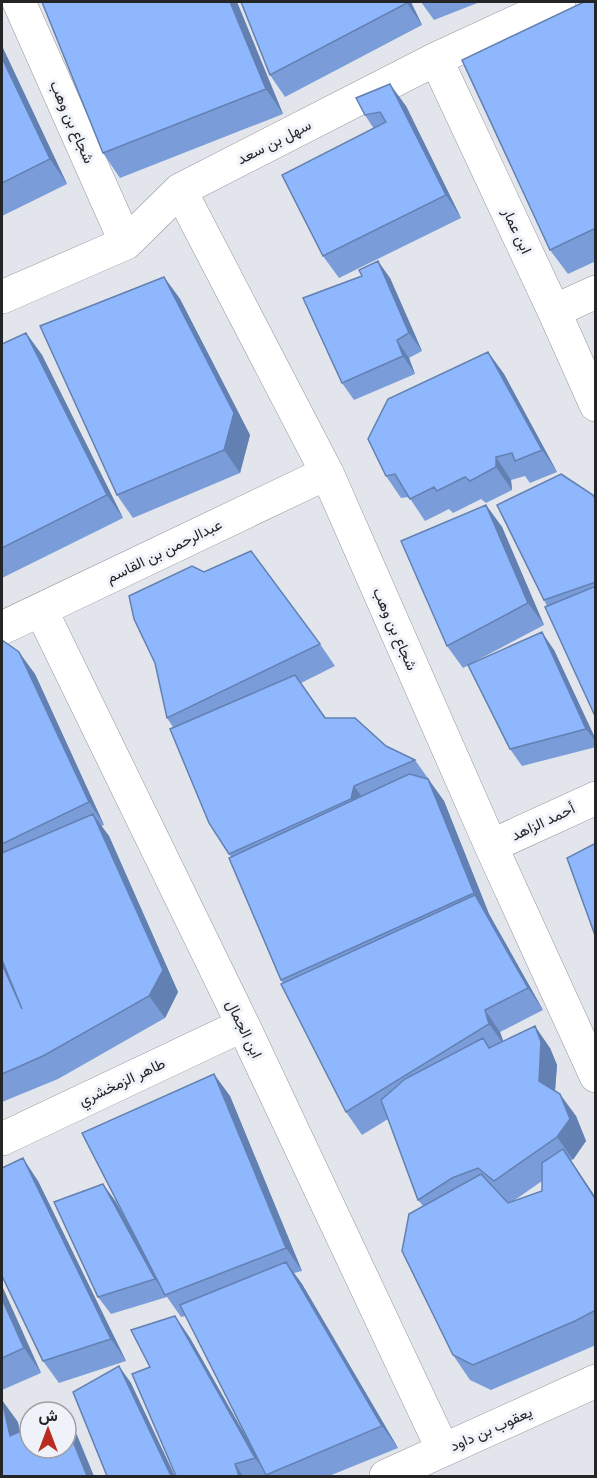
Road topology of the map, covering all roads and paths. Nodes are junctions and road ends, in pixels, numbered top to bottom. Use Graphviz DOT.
graph roads {
  1 [pos="19,2"];
  2 [pos="560,2"];
  3 [pos="436,59"];
  4 [pos="180,190"];
  5 [pos="126,243"];
  6 [pos="596,292"];
  7 [pos="2,297"];
  8 [pos="554,311"];
  9 [pos="596,405"];
  10 [pos="327,473"];
  11 [pos="41,610"];
  12 [pos="2,628"];
  13 [pos="596,798"];
  14 [pos="490,846"];
  15 [pos="243,1025"];
  16 [pos="596,1077"];
  17 [pos="2,1139"];
  18 [pos="596,1381"];
  19 [pos="443,1450"];
  20 [pos="386,1476"];
  1 -- 5 [label="street, شجاع بن وهب"];
  2 -- 3 [label="street, سهل بن سعد"];
  3 -- 4 [label="street, سهل بن سعد"];
  3 -- 8 [label="street, ابن عمار"];
  4 -- 5 [label="street, سهل بن سعد"];
  4 -- 10 [label="street, شجاع بن وهب"];
  5 -- 7 [label="street, سهل بن سعد"];
  6 -- 8 [label="street"];
  8 -- 9 [label="street, ابن عمار"];
  10 -- 11 [label="street, عبدالرحمن بن القاسم"];
  10 -- 14 [label="street, شجاع بن وهب"];
  11 -- 12 [label="street, عبدالرحمن بن القاسم"];
  11 -- 15 [label="street, ابن الجمال"];
  13 -- 14 [label="street, أحمد الزاهد"];
  14 -- 16 [label="street, شجاع بن وهب"];
  15 -- 17 [label="street, طاهر الزمخشري"];
  15 -- 19 [label="street, ابن الجمال"];
  18 -- 19 [label="street, يعقوب بن داود"];
  19 -- 20 [label="street, يعقوب بن داود"];
}
